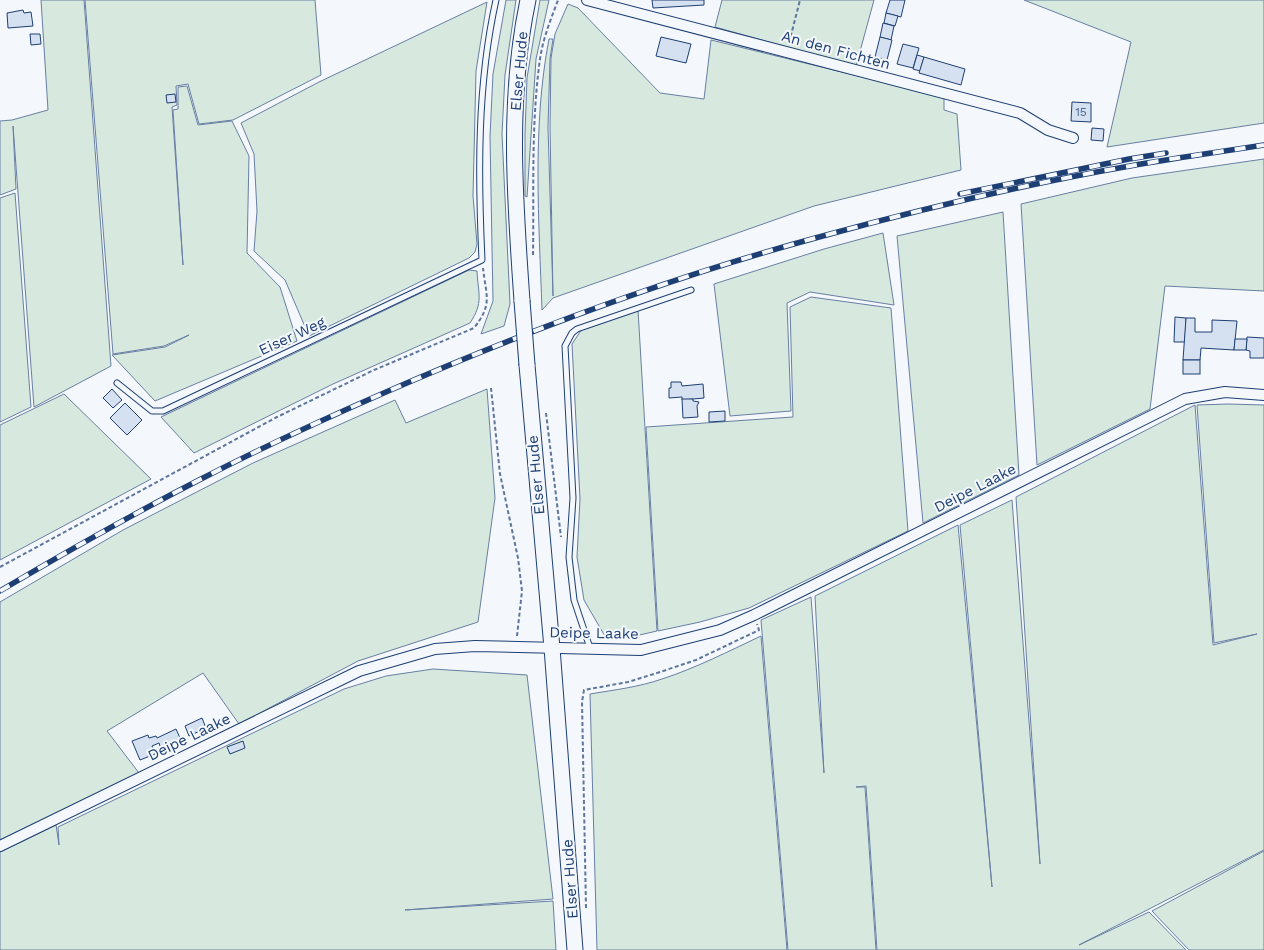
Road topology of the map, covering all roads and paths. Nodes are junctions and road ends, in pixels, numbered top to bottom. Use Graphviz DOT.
graph roads {
  1 [pos="496,0"];
  2 [pos="528,0"];
  3 [pos="558,0"];
  4 [pos="588,0"];
  5 [pos="800,0"];
  6 [pos="787,52"];
  7 [pos="1073,138"];
  8 [pos="533,256"];
  9 [pos="482,260"];
  10 [pos="690,290"];
  11 [pos="117,383"];
  12 [pos="491,388"];
  13 [pos="1264,395"];
  14 [pos="546,412"];
  15 [pos="569,557"];
  16 [pos="0,567"];
  17 [pos="754,615"];
  18 [pos="516,646"];
  19 [pos="552,648"];
  20 [pos="590,648"];
  21 [pos="0,846"];
  22 [pos="586,916"];
  23 [pos="575,950"];
  1 -- 9 [label="lane"];
  2 -- 19 [label="street, Elser Hude, bridge"];
  3 -- 8 [label="path"];
  4 -- 6 [label="street, An den Fichten"];
  5 -- 6 [label="path"];
  6 -- 7 [label="street, An den Fichten"];
  9 -- 11 [label="lane, Eiser Weg"];
  9 -- 16 [label="path"];
  10 -- 15 [label="lane"];
  12 -- 18 [label="path"];
  13 -- 17 [label="street, Deipe Laake"];
  14 -- 15 [label="path"];
  15 -- 20 [label="lane"];
  17 -- 20 [label="street, Deipe Laake"];
  17 -- 22 [label="path"];
  18 -- 19 [label="street, Deipe Laake"];
  18 -- 21 [label="street, Deipe Laake"];
  19 -- 20 [label="street, Deipe Laake"];
  19 -- 23 [label="street, Elser Hude"];
}
